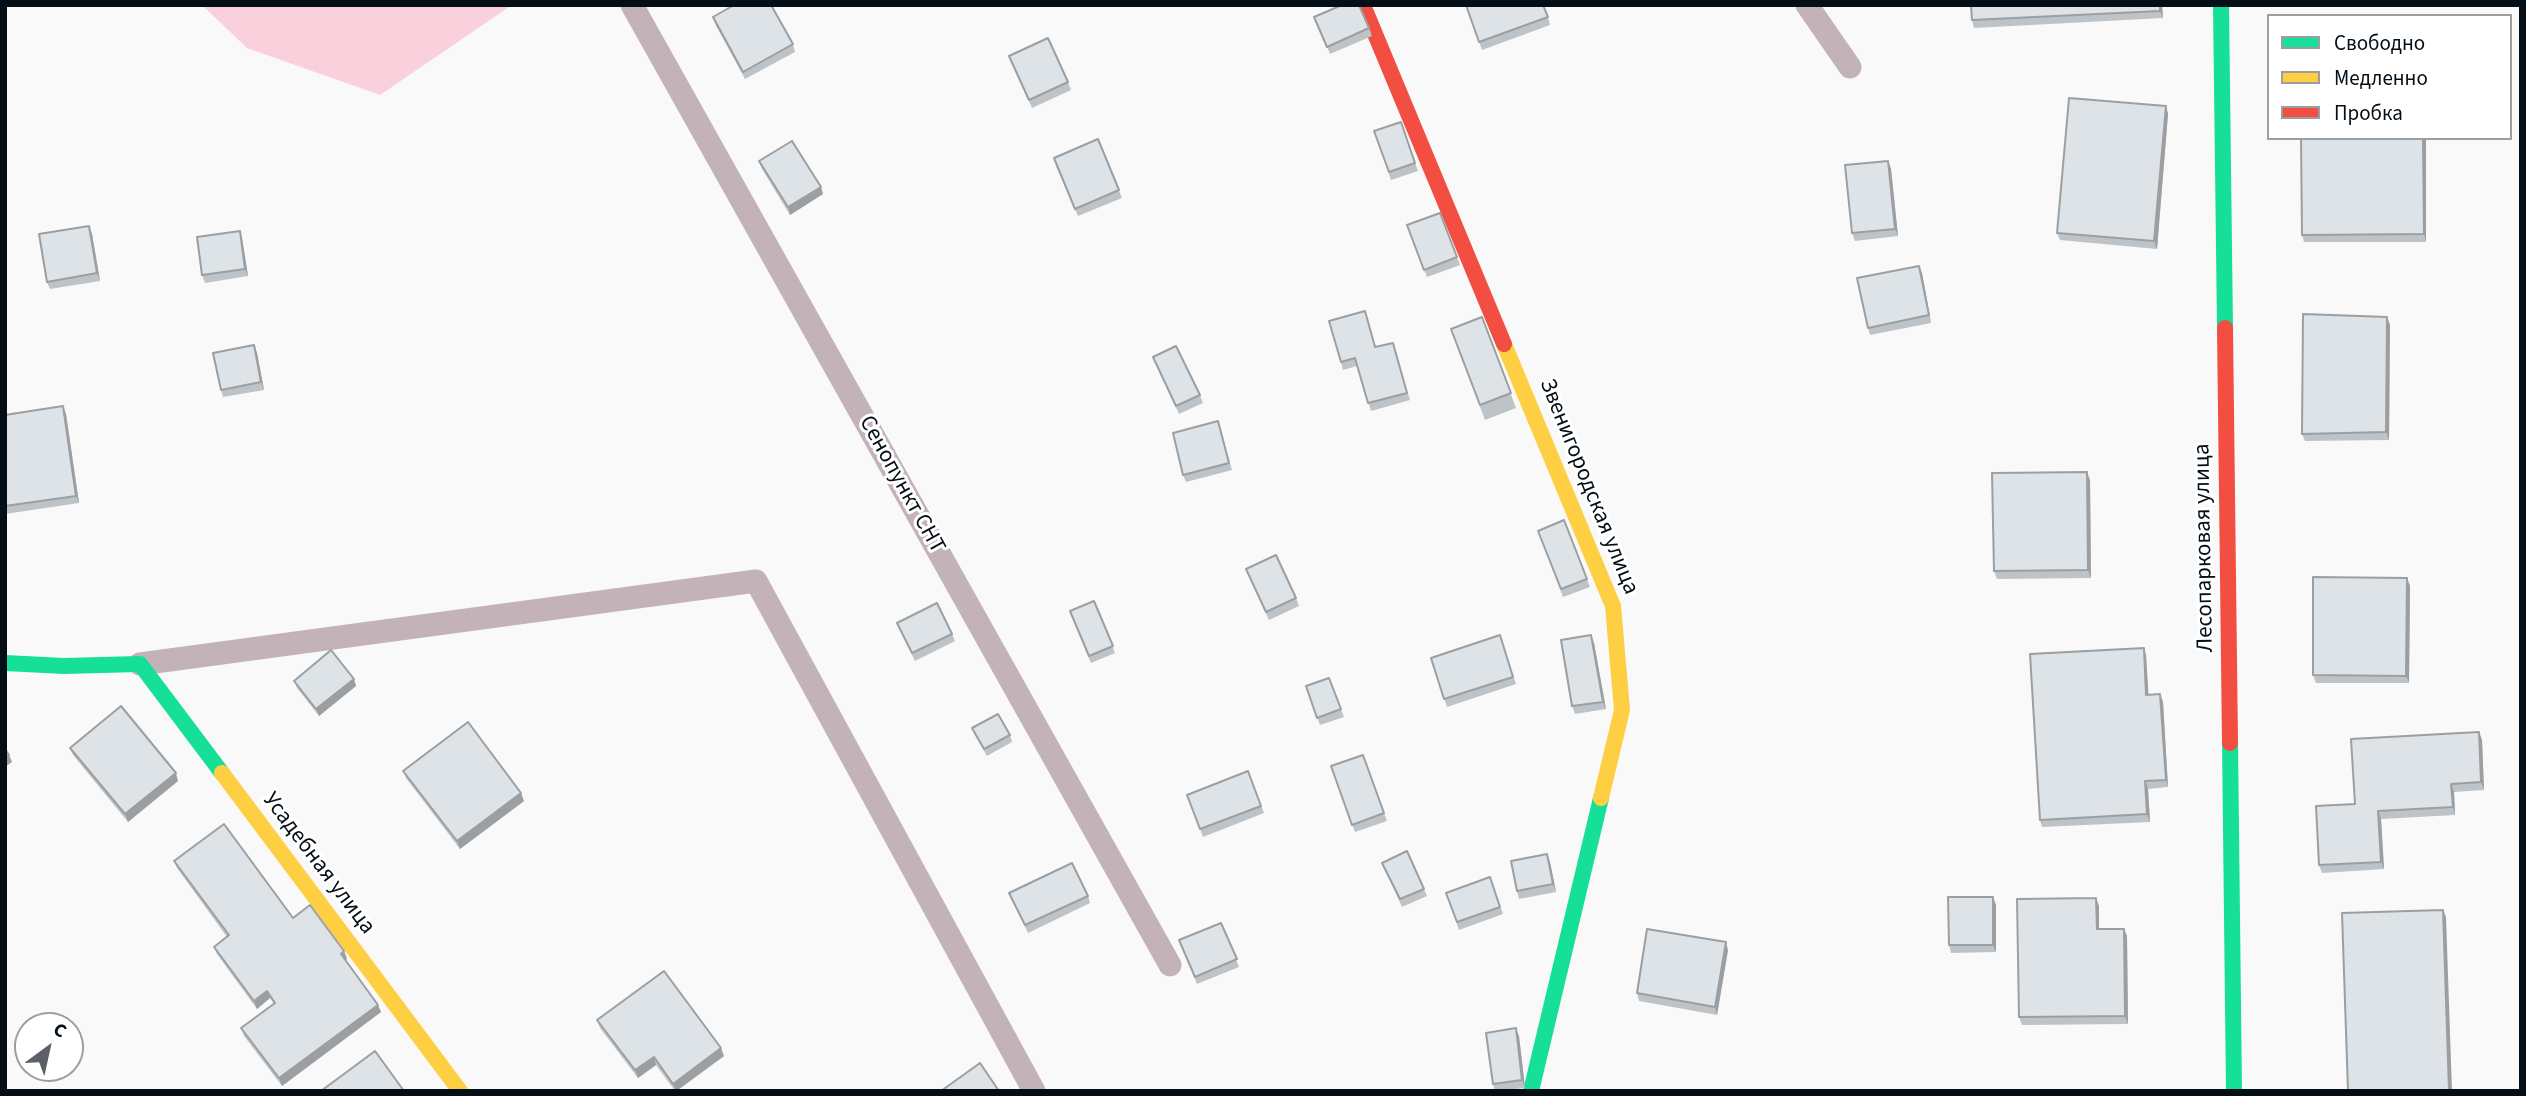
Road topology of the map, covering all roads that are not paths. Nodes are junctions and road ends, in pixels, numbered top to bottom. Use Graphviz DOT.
graph roads {
  1 [pos="632,5"];
  2 [pos="1363,5"];
  3 [pos="1807,5"];
  4 [pos="2221,5"];
  5 [pos="1850,67"];
  6 [pos="5,663"];
  7 [pos="140,664"];
  8 [pos="1170,965"];
  9 [pos="460,1091"];
  10 [pos="1034,1091"];
  11 [pos="1531,1091"];
  12 [pos="2234,1091"];
  1 -- 8 [label="lane, Сенопункт СНТ"];
  2 -- 11 [label="street, Звенигородская улица"];
  3 -- 5 [label="lane"];
  4 -- 12 [label="street, Лесопарковая улица"];
  6 -- 7 [label="street"];
  7 -- 9 [label="street, Усадебная улица"];
  7 -- 10 [label="lane"];
}
